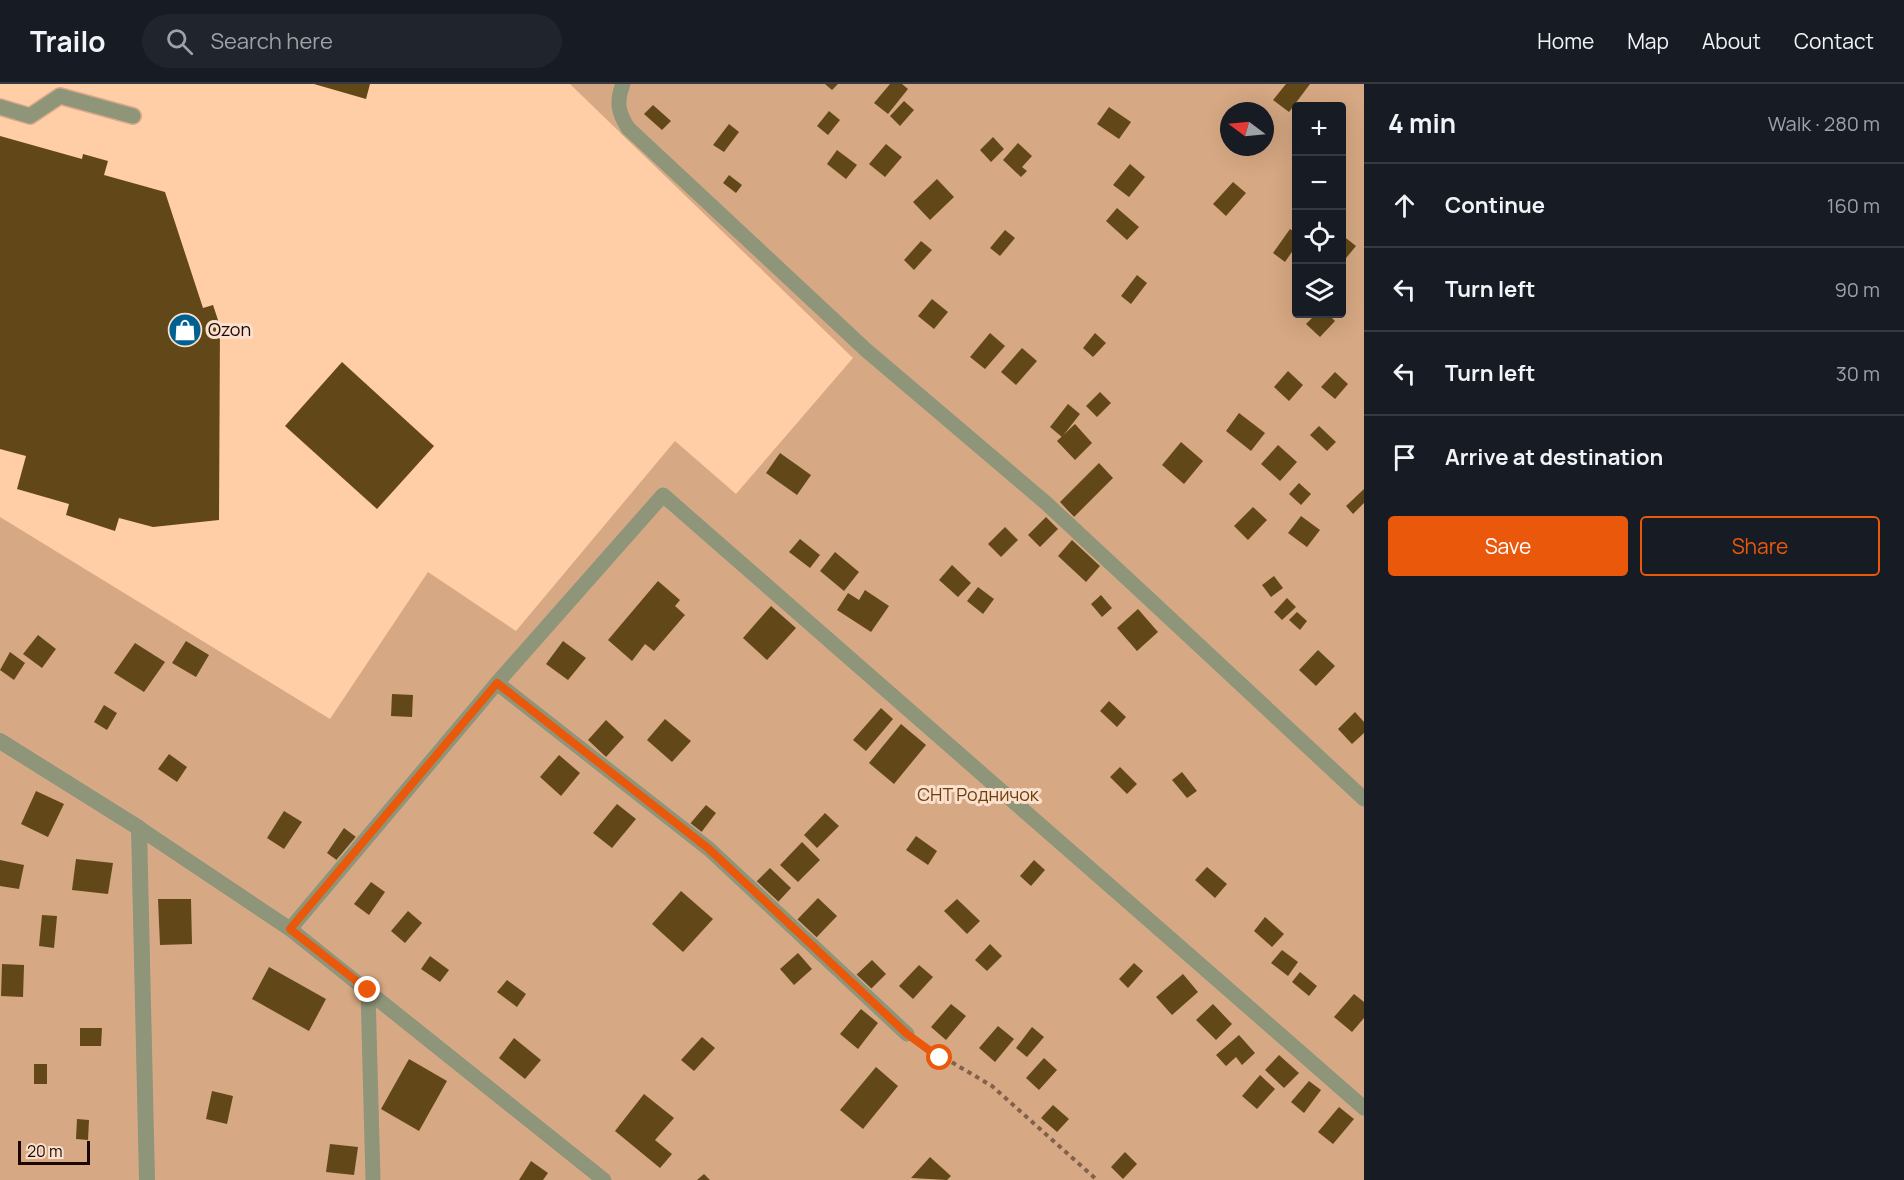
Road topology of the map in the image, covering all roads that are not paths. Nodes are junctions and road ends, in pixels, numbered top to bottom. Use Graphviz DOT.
graph roads {
  1 [pos="623,84"];
  2 [pos="62,90"];
  3 [pos="0,107"];
  4 [pos="133,116"];
  5 [pos="497,683"];
  6 [pos="0,741"];
  7 [pos="1364,800"];
  8 [pos="139,828"];
  9 [pos="290,929"];
  10 [pos="368,990"];
  11 [pos="907,1034"];
  12 [pos="1364,1108"];
  13 [pos="147,1180"];
  14 [pos="373,1180"];
  15 [pos="604,1180"];
  1 -- 7 [label="lane"];
  2 -- 3 [label="lane"];
  2 -- 4 [label="lane"];
  5 -- 9 [label="lane"];
  5 -- 11 [label="lane"];
  5 -- 12 [label="lane"];
  6 -- 8 [label="street"];
  8 -- 9 [label="lane"];
  8 -- 13 [label="street"];
  9 -- 10 [label="lane"];
  10 -- 14 [label="lane"];
  10 -- 15 [label="lane"];
}
